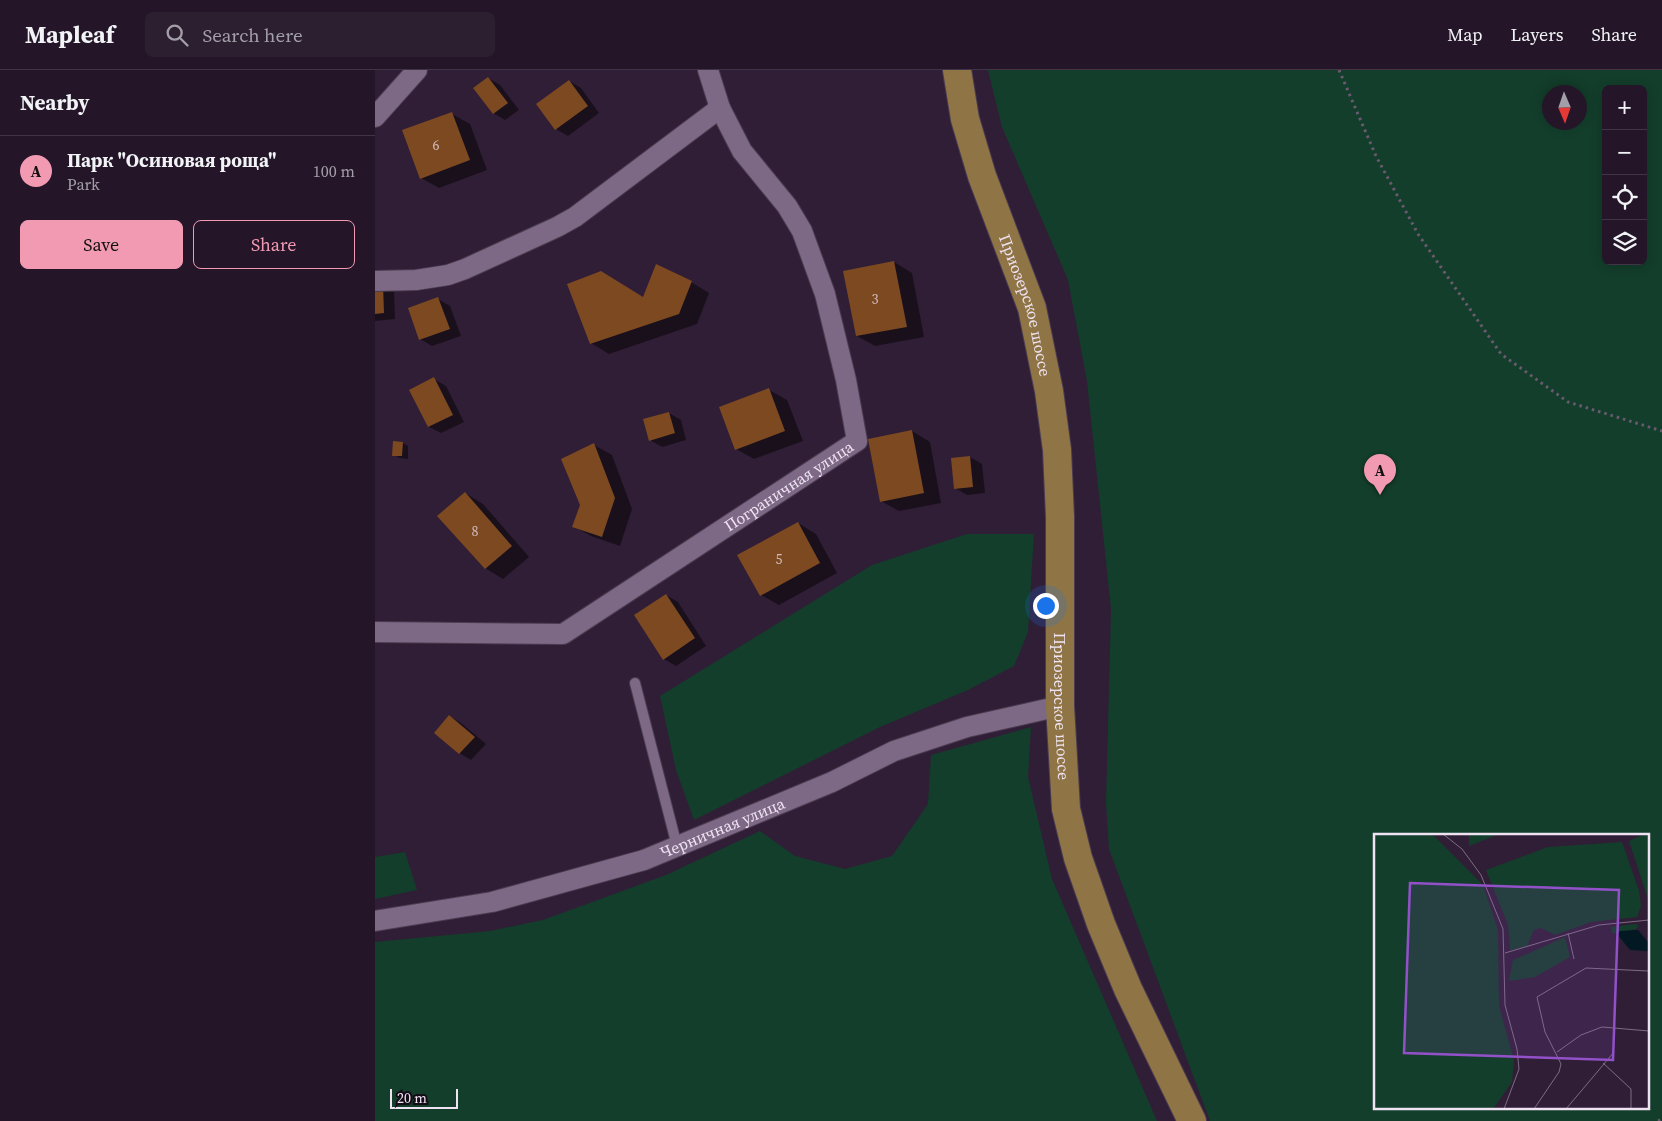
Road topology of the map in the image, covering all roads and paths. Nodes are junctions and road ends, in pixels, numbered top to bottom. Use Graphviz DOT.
graph roads {
  1 [pos="417,70"];
  2 [pos="707,70"];
  3 [pos="957,70"];
  4 [pos="1339,70"];
  5 [pos="720,108"];
  6 [pos="375,116"];
  7 [pos="375,281"];
  8 [pos="1662,431"];
  9 [pos="375,632"];
  10 [pos="635,683"];
  11 [pos="1060,706"];
  12 [pos="677,846"];
  13 [pos="375,921"];
  14 [pos="1662,1119"];
  15 [pos="1192,1121"];
  16 [pos="1658,1121"];
  1 -- 6 [label="street"];
  2 -- 5 [label="street, Пограничная улица"];
  3 -- 11 [label="main road, Приозерское шоссе"];
  4 -- 8 [label="path"];
  5 -- 7 [label="street"];
  5 -- 9 [label="street, Пограничная улица"];
  10 -- 12 [label="lane"];
  11 -- 12 [label="street, Черничная улица"];
  11 -- 15 [label="main road, Приозерское шоссе"];
  12 -- 13 [label="street, Черничная улица"];
  14 -- 16 [label="path"];
}
